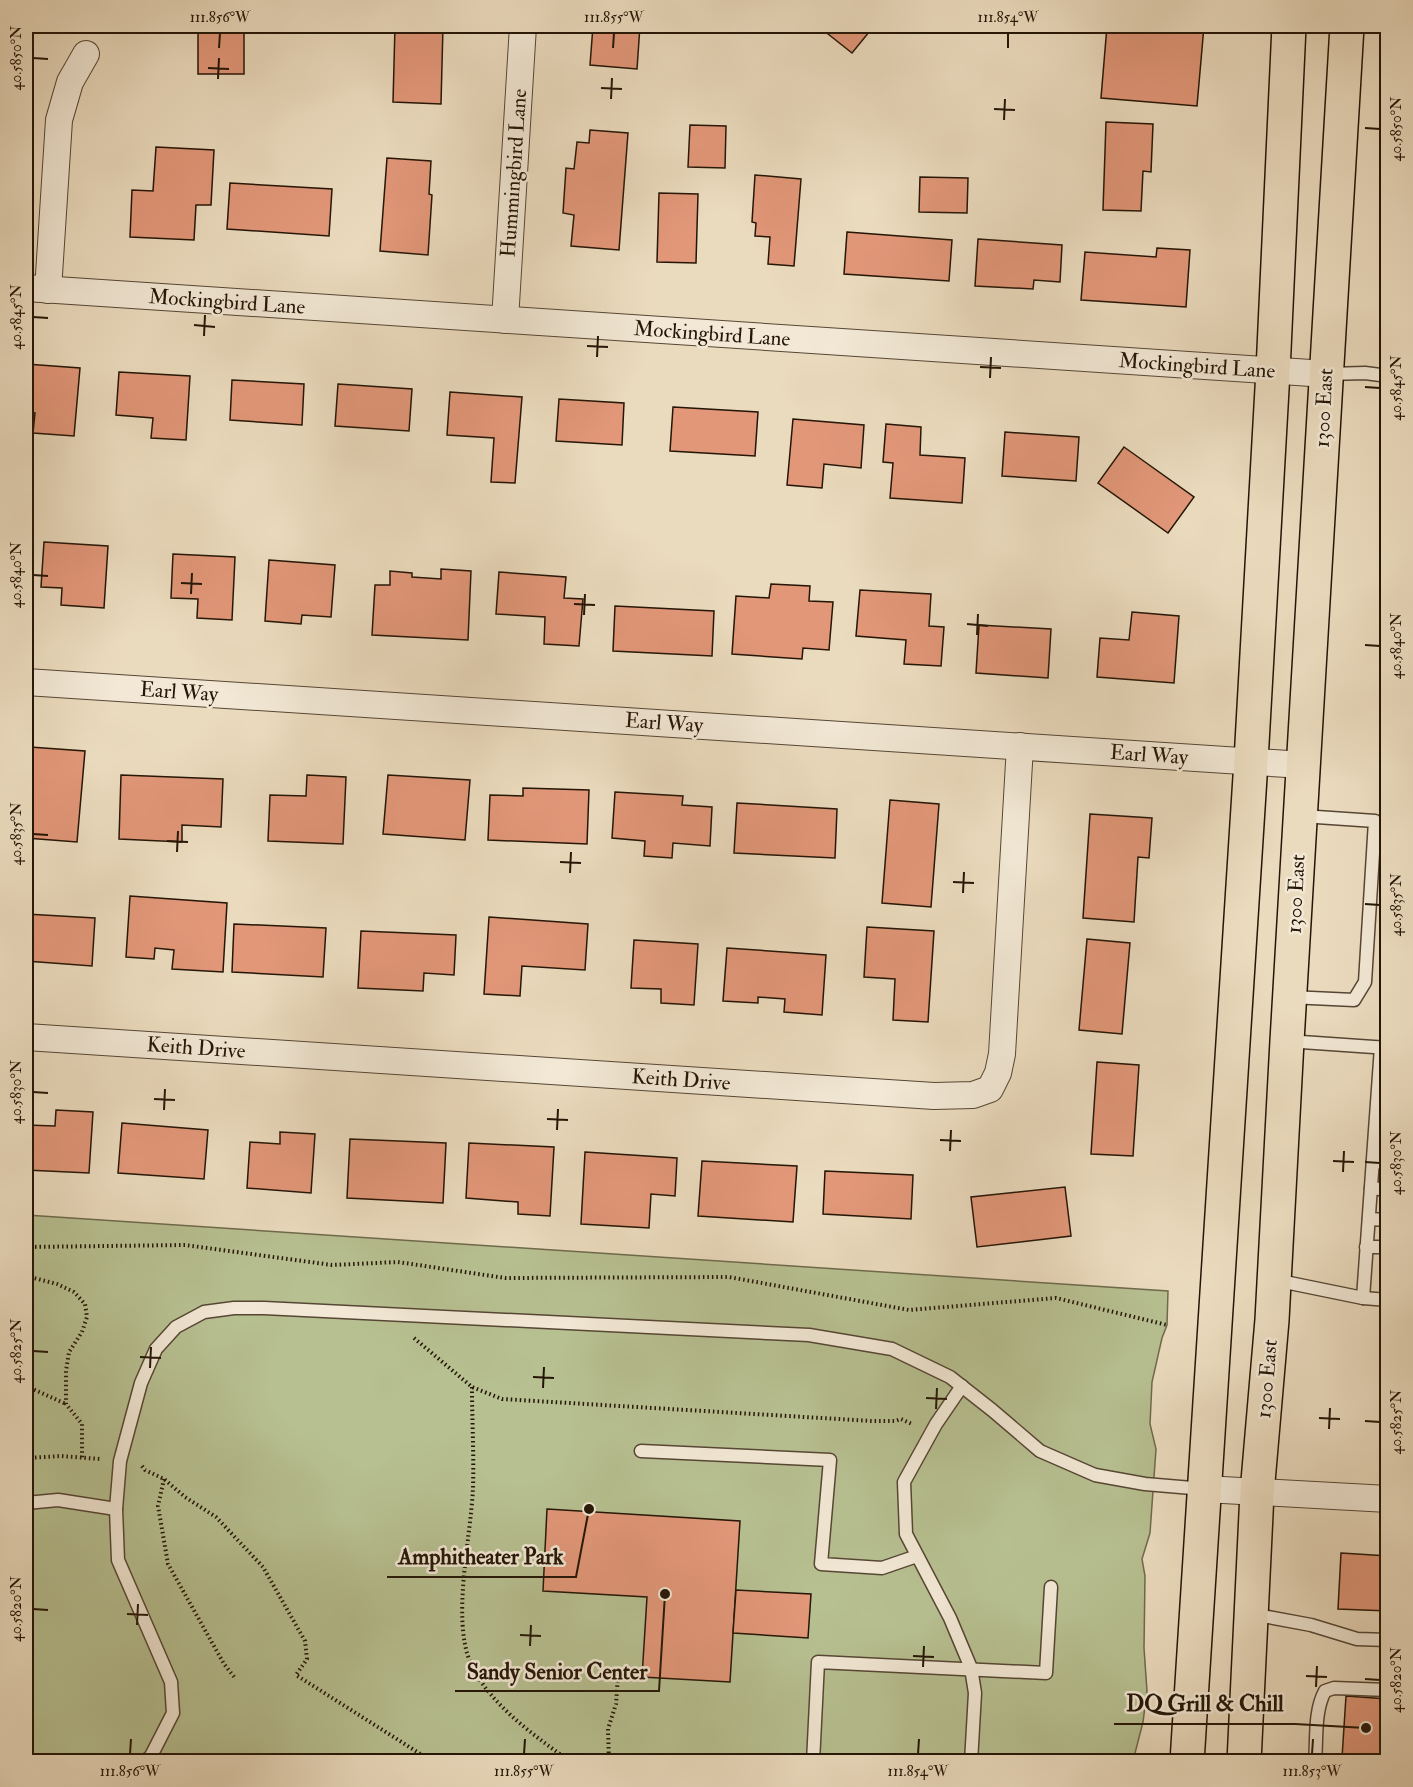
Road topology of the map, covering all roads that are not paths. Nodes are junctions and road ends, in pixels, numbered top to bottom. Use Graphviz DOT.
graph roads {
  1 [pos="522,26"];
  2 [pos="1289,26"];
  3 [pos="1347,26"];
  4 [pos="86,54"];
  5 [pos="37,289"];
  6 [pos="505,320"];
  7 [pos="1273,370"];
  8 [pos="1326,374"];
  9 [pos="1388,376"];
  10 [pos="26,682"];
  11 [pos="1020,746"];
  12 [pos="1251,761"];
  13 [pos="1303,765"];
  14 [pos="1300,816"];
  15 [pos="1289,997"];
  16 [pos="26,1036"];
  17 [pos="1287,1041"];
  18 [pos="1384,1047"];
  19 [pos="1383,1088"];
  20 [pos="1382,1121"];
  21 [pos="1373,1162"];
  22 [pos="1388,1163"];
  23 [pos="1371,1188"];
  24 [pos="1388,1190"];
  25 [pos="1369,1219"];
  26 [pos="1388,1220"];
  27 [pos="1366,1247"];
  28 [pos="1388,1247"];
  29 [pos="1274,1280"];
  30 [pos="1363,1298"];
  31 [pos="1388,1300"];
  32 [pos="962,1386"];
  33 [pos="641,1451"];
  34 [pos="1205,1489"];
  35 [pos="1257,1493"];
  36 [pos="1388,1500"];
  37 [pos="26,1503"];
  38 [pos="116,1509"];
  39 [pos="917,1556"];
  40 [pos="1051,1587"];
  41 [pos="1251,1613"];
  42 [pos="1388,1640"];
  43 [pos="971,1668"];
  44 [pos="1388,1690"];
  45 [pos="144,1761"];
  46 [pos="813,1761"];
  47 [pos="971,1761"];
  48 [pos="1187,1761"];
  49 [pos="1244,1761"];
  50 [pos="1315,1761"];
  1 -- 6 [label="street, Hummingbird Lane"];
  2 -- 7 [label="main road"];
  3 -- 8 [label="main road, 1300 East"];
  4 -- 5 [label="street"];
  5 -- 6 [label="street, Mockingbird Lane"];
  6 -- 7 [label="street, Mockingbird Lane"];
  7 -- 8 [label="street, Mockingbird Lane"];
  7 -- 12 [label="main road"];
  8 -- 9 [label="lane"];
  8 -- 13 [label="main road, 1300 East"];
  10 -- 11 [label="street, Earl Way"];
  11 -- 12 [label="street, Earl Way"];
  11 -- 16 [label="street, Keith Drive"];
  12 -- 13 [label="street, Earl Way"];
  12 -- 34 [label="main road"];
  13 -- 14 [label="main road, 1300 East"];
  14 -- 15 [label="main road, 1300 East"];
  14 -- 15 [label="lane"];
  15 -- 17 [label="main road, 1300 East"];
  17 -- 18 [label="lane"];
  17 -- 29 [label="main road, 1300 East"];
  18 -- 19 [label="lane"];
  19 -- 20 [label="lane"];
  20 -- 21 [label="lane"];
  21 -- 22 [label="lane"];
  21 -- 23 [label="lane"];
  23 -- 24 [label="lane"];
  23 -- 25 [label="lane"];
  25 -- 26 [label="lane"];
  25 -- 27 [label="lane"];
  27 -- 28 [label="lane"];
  27 -- 30 [label="lane"];
  29 -- 30 [label="lane"];
  29 -- 35 [label="main road, 1300 East"];
  30 -- 31 [label="lane"];
  32 -- 34 [label="lane"];
  32 -- 38 [label="lane"];
  32 -- 39 [label="lane"];
  33 -- 39 [label="lane"];
  34 -- 35 [label="street"];
  34 -- 48 [label="main road"];
  35 -- 36 [label="street"];
  35 -- 41 [label="main road, 1300 East"];
  37 -- 38 [label="lane"];
  38 -- 45 [label="lane"];
  39 -- 43 [label="lane"];
  40 -- 43 [label="lane"];
  41 -- 42 [label="lane"];
  41 -- 49 [label="main road, 1300 East"];
  43 -- 46 [label="lane"];
  43 -- 47 [label="lane"];
  44 -- 50 [label="lane"];
}
